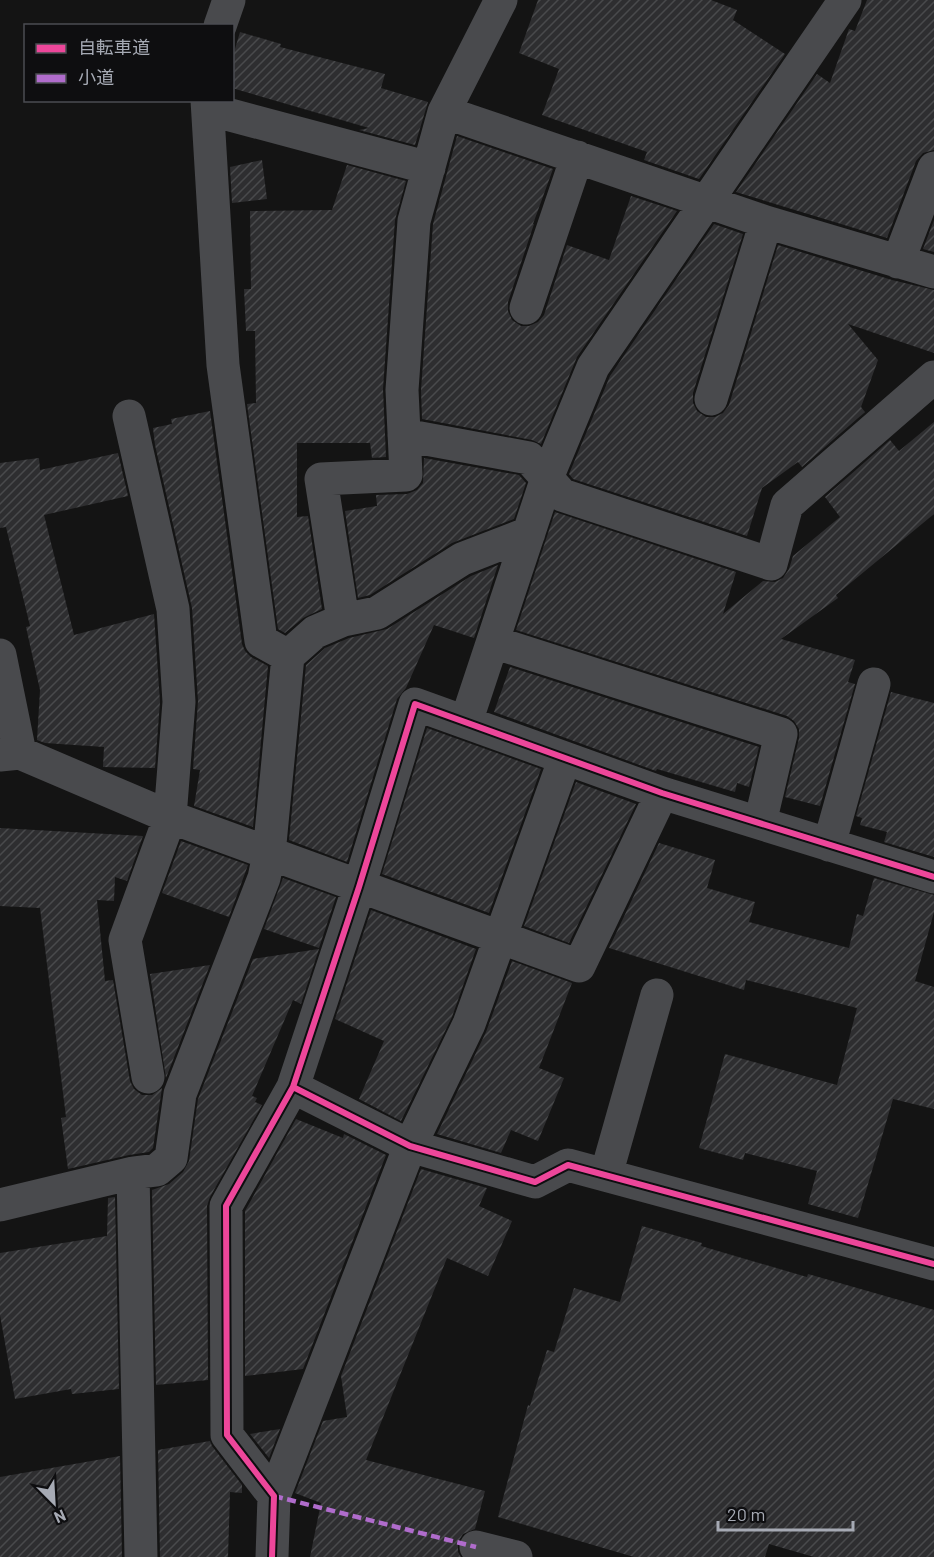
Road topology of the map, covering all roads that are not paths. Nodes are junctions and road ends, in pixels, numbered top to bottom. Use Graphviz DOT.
graph roads {
  1 [pos="229,0"];
  2 [pos="501,0"];
  3 [pos="845,0"];
  4 [pos="221,24"];
  5 [pos="207,105"];
  6 [pos="444,112"];
  7 [pos="577,157"];
  8 [pos="429,168"];
  9 [pos="934,168"];
  10 [pos="707,202"];
  11 [pos="766,222"];
  12 [pos="898,262"];
  13 [pos="934,272"];
  14 [pos="526,308"];
  15 [pos="934,377"];
  16 [pos="711,399"];
  17 [pos="129,416"];
  18 [pos="404,435"];
  19 [pos="547,478"];
  20 [pos="529,533"];
  21 [pos="343,620"];
  22 [pos="493,642"];
  23 [pos="0,655"];
  24 [pos="288,656"];
  25 [pos="874,684"];
  26 [pos="466,722"];
  27 [pos="10,754"];
  28 [pos="565,758"];
  29 [pos="662,793"];
  30 [pos="170,817"];
  31 [pos="760,823"];
  32 [pos="830,845"];
  33 [pos="269,854"];
  34 [pos="934,877"];
  35 [pos="358,887"];
  36 [pos="500,939"];
  37 [pos="657,995"];
  38 [pos="148,1077"];
  39 [pos="293,1087"];
  40 [pos="410,1146"];
  41 [pos="133,1173"];
  42 [pos="606,1175"];
  43 [pos="0,1205"];
  44 [pos="934,1264"];
  45 [pos="274,1496"];
  46 [pos="476,1547"];
  47 [pos="141,1557"];
  48 [pos="272,1557"];
  49 [pos="516,1557"];
  1 -- 4 [label="street"];
  2 -- 6 [label="street"];
  3 -- 10 [label="street"];
  5 -- 8 [label="street"];
  5 -- 24 [label="street"];
  6 -- 7 [label="street"];
  6 -- 8 [label="street"];
  7 -- 10 [label="street"];
  7 -- 14 [label="street"];
  8 -- 18 [label="street"];
  9 -- 12 [label="street"];
  10 -- 11 [label="street"];
  10 -- 19 [label="street"];
  11 -- 12 [label="street"];
  11 -- 16 [label="street"];
  12 -- 13 [label="street"];
  15 -- 19 [label="street"];
  17 -- 30 [label="street"];
  18 -- 19 [label="street"];
  18 -- 21 [label="street"];
  19 -- 20 [label="street"];
  20 -- 21 [label="street"];
  20 -- 22 [label="street"];
  21 -- 24 [label="street"];
  22 -- 26 [label="street"];
  22 -- 31 [label="street"];
  23 -- 27 [label="street"];
  24 -- 33 [label="street"];
  25 -- 32 [label="street"];
  26 -- 28 [label="street"];
  26 -- 35 [label="street"];
  27 -- 30 [label="street"];
  28 -- 29 [label="street"];
  28 -- 36 [label="street"];
  29 -- 31 [label="street"];
  29 -- 36 [label="street"];
  30 -- 33 [label="street"];
  30 -- 38 [label="street"];
  31 -- 32 [label="street"];
  32 -- 34 [label="street"];
  33 -- 35 [label="street"];
  33 -- 41 [label="street"];
  35 -- 36 [label="street"];
  35 -- 39 [label="street"];
  36 -- 40 [label="street"];
  37 -- 42 [label="street"];
  39 -- 40 [label="street"];
  39 -- 45 [label="street"];
  40 -- 42 [label="street"];
  40 -- 45 [label="street"];
  41 -- 43 [label="street"];
  41 -- 47 [label="street"];
  42 -- 44 [label="street"];
  45 -- 48 [label="street"];
  46 -- 49 [label="street"];
}
